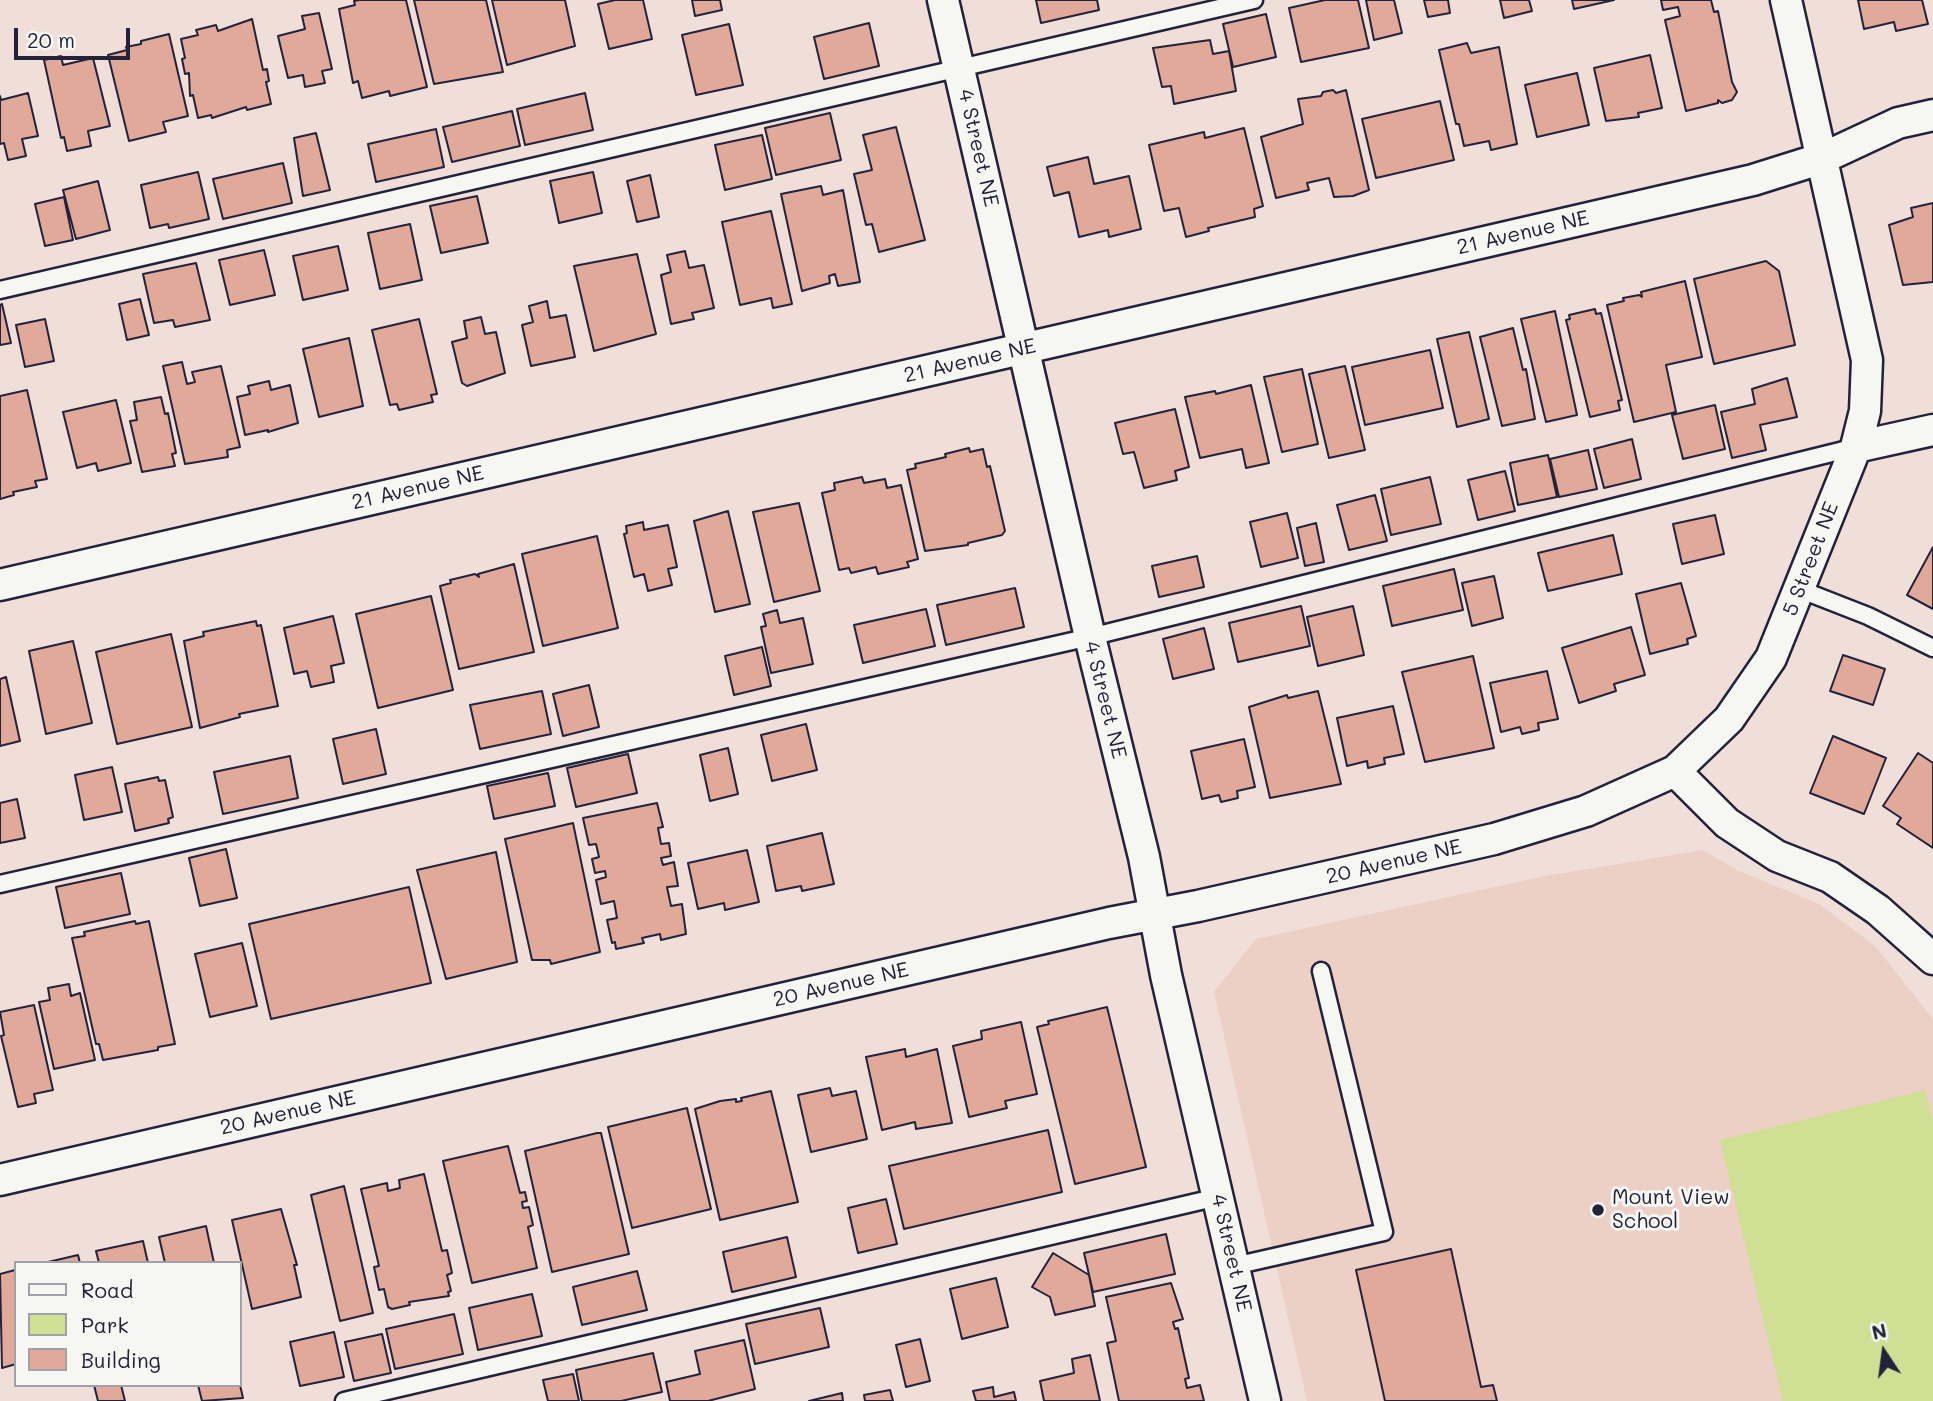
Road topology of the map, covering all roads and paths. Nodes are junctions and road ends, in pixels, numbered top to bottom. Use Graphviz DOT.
graph roads {
  1 [pos="943,0"];
  2 [pos="1254,0"];
  3 [pos="1786,0"];
  4 [pos="959,67"];
  5 [pos="1933,115"];
  6 [pos="1823,158"];
  7 [pos="0,290"];
  8 [pos="1025,348"];
  9 [pos="1933,430"];
  10 [pos="1856,447"];
  11 [pos="0,585"];
  12 [pos="1799,589"];
  13 [pos="1090,636"];
  14 [pos="1933,648"];
  15 [pos="1675,771"];
  16 [pos="0,884"];
  17 [pos="1155,914"];
  18 [pos="1933,959"];
  19 [pos="1321,971"];
  20 [pos="0,1180"];
  21 [pos="1218,1197"];
  22 [pos="1234,1265"];
  23 [pos="344,1401"];
  24 [pos="1265,1401"];
  1 -- 4 [label="street, 4 Street NE"];
  2 -- 4 [label="lane"];
  3 -- 6 [label="street, 5 Street NE"];
  4 -- 7 [label="lane"];
  4 -- 8 [label="street, 4 Street NE"];
  5 -- 6 [label="street, 21 Avenue NE"];
  6 -- 8 [label="street, 21 Avenue NE"];
  6 -- 10 [label="street, 5 Street NE"];
  8 -- 11 [label="street, 21 Avenue NE"];
  8 -- 13 [label="street, 4 Street NE"];
  9 -- 10 [label="street"];
  10 -- 12 [label="street, 5 Street NE"];
  10 -- 13 [label="lane"];
  12 -- 14 [label="lane"];
  12 -- 15 [label="street, 5 Street NE"];
  13 -- 16 [label="lane"];
  13 -- 17 [label="street, 4 Street NE"];
  15 -- 17 [label="street, 20 Avenue NE"];
  15 -- 18 [label="street"];
  17 -- 20 [label="street, 20 Avenue NE"];
  17 -- 21 [label="street, 4 Street NE"];
  19 -- 22 [label="lane"];
  21 -- 22 [label="street, 4 Street NE"];
  21 -- 23 [label="lane"];
  22 -- 24 [label="street, 4 Street NE"];
}
